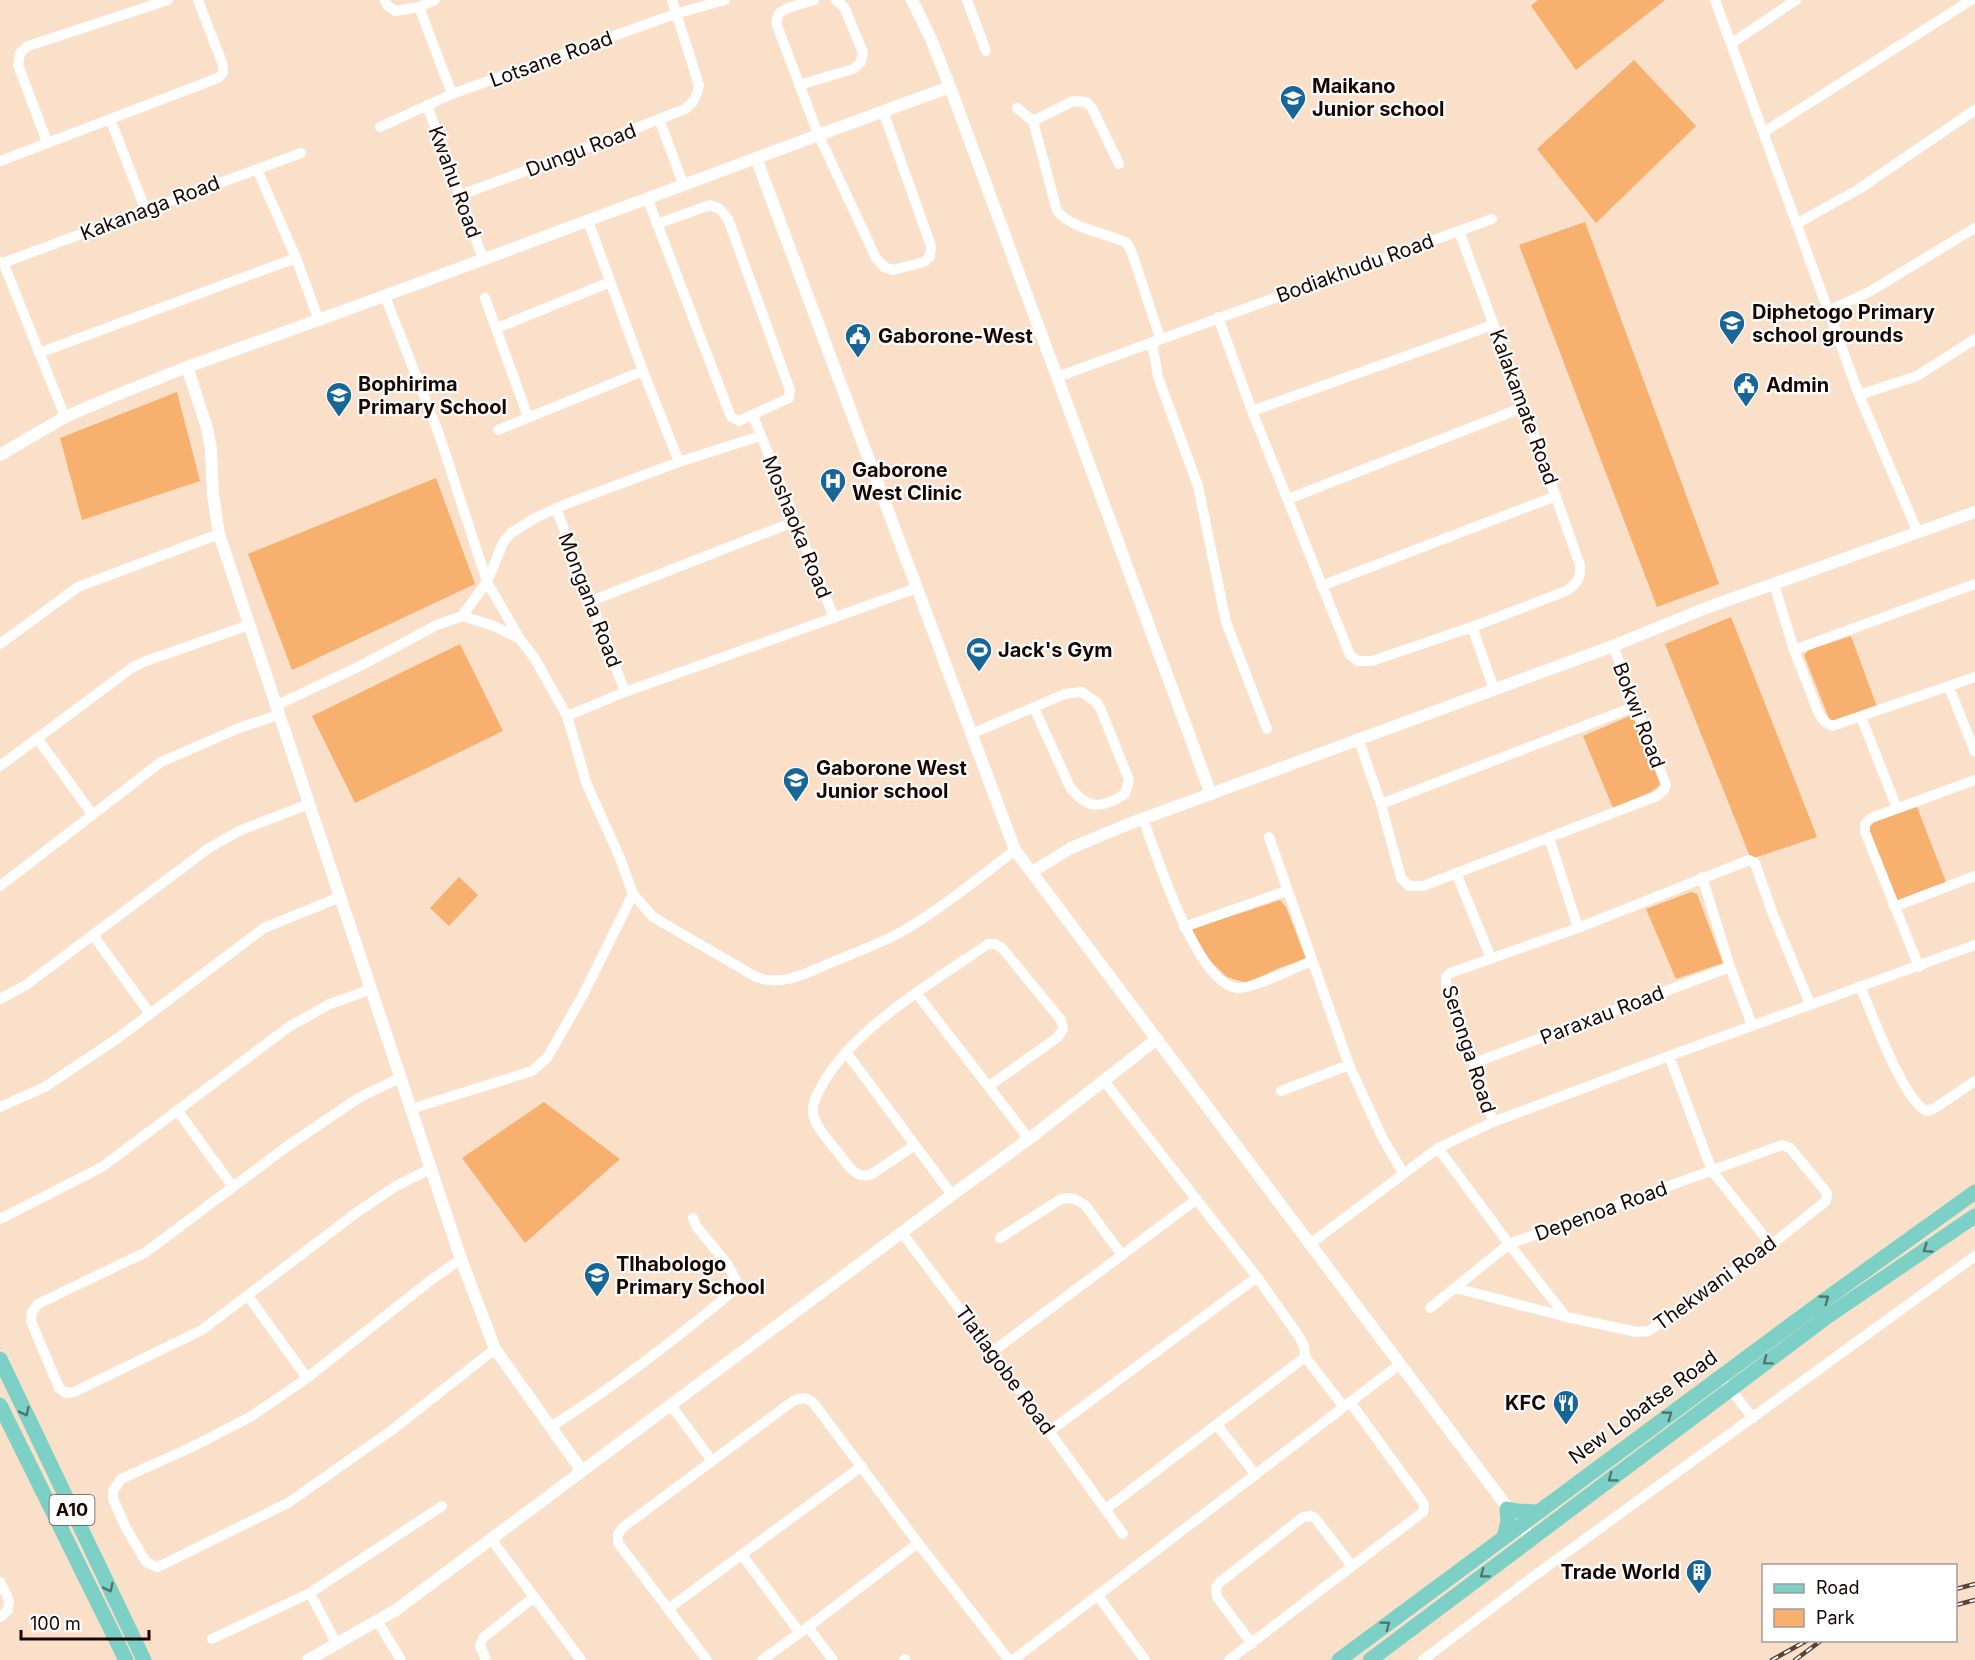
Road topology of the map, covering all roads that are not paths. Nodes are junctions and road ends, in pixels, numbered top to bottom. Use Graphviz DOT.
graph roads {
  1 [pos="168,0"];
  2 [pos="198,0"];
  3 [pos="385,0"];
  4 [pos="435,0"];
  5 [pos="672,0"];
  6 [pos="725,0"];
  7 [pos="814,0"];
  8 [pos="836,0"];
  9 [pos="912,0"];
  10 [pos="967,0"];
  11 [pos="1715,0"];
  12 [pos="1796,0"];
  13 [pos="1971,0"];
  14 [pos="1954,4"];
  15 [pos="419,7"];
  16 [pos="675,14"];
  17 [pos="1732,43"];
  18 [pos="987,51"];
  19 [pos="799,86"];
  20 [pos="950,87"];
  21 [pos="452,94"];
  22 [pos="427,105"];
  23 [pos="1017,108"];
  24 [pos="883,111"];
  25 [pos="1975,111"];
  26 [pos="110,119"];
  27 [pos="659,119"];
  28 [pos="1033,121"];
  29 [pos="380,127"];
  30 [pos="1764,132"];
  31 [pos="818,134"];
  32 [pos="47,142"];
  33 [pos="301,153"];
  34 [pos="756,158"];
  35 [pos="0,161"];
  36 [pos="1119,164"];
  37 [pos="257,169"];
  38 [pos="684,186"];
  39 [pos="460,195"];
  40 [pos="648,200"];
  41 [pos="146,211"];
  42 [pos="1491,219"];
  43 [pos="588,221"];
  44 [pos="657,224"];
  45 [pos="1796,224"];
  46 [pos="1975,228"];
  47 [pos="1459,231"];
  48 [pos="296,258"];
  49 [pos="483,259"];
  50 [pos="2,263"];
  51 [pos="610,282"];
  52 [pos="385,296"];
  53 [pos="485,298"];
  54 [pos="1828,311"];
  55 [pos="1218,317"];
  56 [pos="319,321"];
  57 [pos="1493,325"];
  58 [pos="497,328"];
  59 [pos="1975,339"];
  60 [pos="1156,340"];
  61 [pos="39,353"];
  62 [pos="188,367"];
  63 [pos="643,371"];
  64 [pos="1057,377"];
  65 [pos="1859,395"];
  66 [pos="1524,407"];
  67 [pos="1252,411"];
  68 [pos="753,416"];
  69 [pos="65,417"];
  70 [pos="528,417"];
  71 [pos="498,430"];
  72 [pos="760,436"];
  73 [pos="0,455"];
  74 [pos="679,462"];
  75 [pos="1556,496"];
  76 [pos="1288,499"];
  77 [pos="556,508"];
  78 [pos="1975,512"];
  79 [pos="796,521"];
  80 [pos="1918,533"];
  81 [pos="219,534"];
  82 [pos="487,582"];
  83 [pos="1774,584"];
  84 [pos="1975,584"];
  85 [pos="1321,586"];
  86 [pos="917,588"];
  87 [pos="591,601"];
  88 [pos="462,616"];
  89 [pos="834,618"];
  90 [pos="249,625"];
  91 [pos="1472,627"];
  92 [pos="520,639"];
  93 [pos="0,644"];
  94 [pos="1613,646"];
  95 [pos="1794,650"];
  96 [pos="1975,677"];
  97 [pos="1949,687"];
  98 [pos="1494,689"];
  99 [pos="625,692"];
  100 [pos="1636,706"];
  101 [pos="1034,708"];
  102 [pos="277,710"];
  103 [pos="567,716"];
  104 [pos="1860,717"];
  105 [pos="1267,729"];
  106 [pos="971,734"];
  107 [pos="37,738"];
  108 [pos="1358,738"];
  109 [pos="1975,752"];
  110 [pos="0,766"];
  111 [pos="1975,780"];
  112 [pos="1211,794"];
  113 [pos="309,804"];
  114 [pos="1381,804"];
  115 [pos="1897,808"];
  116 [pos="92,814"];
  117 [pos="1143,819"];
  118 [pos="1269,837"];
  119 [pos="1549,837"];
  120 [pos="1016,849"];
  121 [pos="1032,872"];
  122 [pos="1456,873"];
  123 [pos="1975,876"];
  124 [pos="1702,877"];
  125 [pos="0,886"];
  126 [pos="1286,891"];
  127 [pos="633,894"];
  128 [pos="340,897"];
  129 [pos="1894,907"];
  130 [pos="1184,927"];
  131 [pos="1578,928"];
  132 [pos="93,935"];
  133 [pos="1975,945"];
  134 [pos="1491,958"];
  135 [pos="1312,961"];
  136 [pos="1730,967"];
  137 [pos="1919,967"];
  138 [pos="1860,986"];
  139 [pos="372,989"];
  140 [pos="917,994"];
  141 [pos="0,999"];
  142 [pos="1810,1004"];
  143 [pos="150,1014"];
  144 [pos="1752,1025"];
  145 [pos="1157,1039"];
  146 [pos="846,1052"];
  147 [pos="1669,1056"];
  148 [pos="1474,1063"];
  149 [pos="1349,1065"];
  150 [pos="400,1078"];
  151 [pos="1104,1081"];
  152 [pos="1975,1082"];
  153 [pos="989,1086"];
  154 [pos="1281,1091"];
  155 [pos="0,1107"];
  156 [pos="411,1109"];
  157 [pos="177,1110"];
  158 [pos="1493,1122"];
  159 [pos="1029,1139"];
  160 [pos="915,1145"];
  161 [pos="1788,1146"];
  162 [pos="1438,1148"];
  163 [pos="432,1168"];
  164 [pos="1712,1171"];
  165 [pos="1403,1173"];
  166 [pos="234,1187"];
  167 [pos="1975,1192"];
  168 [pos="952,1195"];
  169 [pos="1197,1199"];
  170 [pos="1975,1216"];
  171 [pos="693,1218"];
  172 [pos="0,1219"];
  173 [pos="902,1233"];
  174 [pos="1000,1239"];
  175 [pos="1310,1244"];
  176 [pos="1509,1244"];
  177 [pos="1771,1245"];
  178 [pos="1122,1256"];
  179 [pos="1975,1256"];
  180 [pos="461,1259"];
  181 [pos="1257,1277"];
  182 [pos="1456,1288"];
  183 [pos="248,1296"];
  184 [pos="1430,1308"];
  185 [pos="1566,1317"];
  186 [pos="495,1349"];
  187 [pos="992,1352"];
  188 [pos="1305,1357"];
  189 [pos="0,1359"];
  190 [pos="1400,1364"];
  191 [pos="1720,1377"];
  192 [pos="308,1378"];
  193 [pos="1730,1389"];
  194 [pos="670,1404"];
  195 [pos="1347,1404"];
  196 [pos="0,1405"];
  197 [pos="1752,1418"];
  198 [pos="1216,1425"];
  199 [pos="551,1427"];
  200 [pos="1050,1431"];
  201 [pos="1622,1449"];
  202 [pos="712,1461"];
  203 [pos="1633,1462"];
  204 [pos="862,1466"];
  205 [pos="582,1471"];
  206 [pos="1256,1475"];
  207 [pos="442,1506"];
  208 [pos="1106,1509"];
  209 [pos="1507,1509"];
  210 [pos="1537,1512"];
  211 [pos="1519,1525"];
  212 [pos="1124,1534"];
  213 [pos="1504,1537"];
  214 [pos="491,1539"];
  215 [pos="1531,1539"];
  216 [pos="918,1543"];
  217 [pos="742,1555"];
  218 [pos="1352,1566"];
  219 [pos="0,1582"];
  220 [pos="310,1593"];
  221 [pos="1098,1596"];
  222 [pos="534,1597"];
  223 [pos="668,1609"];
  224 [pos="0,1617"];
  225 [pos="378,1622"];
  226 [pos="804,1630"];
  227 [pos="212,1639"];
  228 [pos="1252,1644"];
  229 [pos="337,1645"];
  230 [pos="126,1660"];
  231 [pos="144,1660"];
  232 [pos="308,1660"];
  233 [pos="401,1660"];
  234 [pos="486,1660"];
  235 [pos="581,1660"];
  236 [pos="707,1660"];
  237 [pos="762,1660"];
  238 [pos="833,1660"];
  239 [pos="1011,1660"];
  240 [pos="1145,1660"];
  241 [pos="1229,1660"];
  242 [pos="1339,1660"];
  243 [pos="1370,1660"];
  244 [pos="1423,1660"];
  1 -- 32 [label="street"];
  2 -- 26 [label="street"];
  3 -- 15 [label="street"];
  4 -- 15 [label="street"];
  5 -- 16 [label="street"];
  6 -- 16 [label="street, Lotsane Road"];
  7 -- 19 [label="street"];
  8 -- 19 [label="street"];
  9 -- 20 [label="street"];
  10 -- 18 [label="street"];
  11 -- 17 [label="street"];
  12 -- 17 [label="street"];
  13 -- 14 [label="street"];
  14 -- 30 [label="street"];
  15 -- 21 [label="street"];
  16 -- 21 [label="street, Lotsane Road"];
  16 -- 27 [label="street, Dungu Road"];
  17 -- 30 [label="street"];
  19 -- 31 [label="street"];
  20 -- 24 [label="street"];
  20 -- 64 [label="street"];
  21 -- 22 [label="street, Lotsane Road"];
  22 -- 29 [label="street, Lotsane Road"];
  22 -- 39 [label="street, Kwahu Road"];
  23 -- 28 [label="street"];
  24 -- 31 [label="street"];
  24 -- 31 [label="street"];
  25 -- 45 [label="street"];
  26 -- 32 [label="street"];
  26 -- 41 [label="street"];
  27 -- 38 [label="street"];
  27 -- 39 [label="street, Dungu Road"];
  28 -- 36 [label="street"];
  28 -- 60 [label="street"];
  30 -- 45 [label="street"];
  31 -- 34 [label="street"];
  32 -- 35 [label="street"];
  33 -- 37 [label="street, Kakanaga Road"];
  34 -- 38 [label="street"];
  34 -- 86 [label="street"];
  37 -- 41 [label="street, Kakanaga Road"];
  37 -- 48 [label="street"];
  38 -- 40 [label="street"];
  39 -- 49 [label="street, Kwahu Road"];
  40 -- 43 [label="street"];
  40 -- 44 [label="street"];
  41 -- 50 [label="street, Kakanaga Road"];
  42 -- 47 [label="street, Bodiakhudu Road"];
  43 -- 49 [label="street"];
  43 -- 51 [label="street"];
  44 -- 68 [label="street"];
  44 -- 68 [label="street"];
  45 -- 54 [label="street"];
  46 -- 54 [label="street"];
  47 -- 55 [label="street, Bodiakhudu Road"];
  47 -- 57 [label="street, Kalakamate Road"];
  48 -- 56 [label="street"];
  48 -- 61 [label="street"];
  49 -- 52 [label="street"];
  50 -- 61 [label="street"];
  51 -- 58 [label="street"];
  51 -- 63 [label="street"];
  52 -- 56 [label="street"];
  52 -- 82 [label="street"];
  53 -- 58 [label="street"];
  54 -- 65 [label="street"];
  55 -- 60 [label="street, Bodiakhudu Road"];
  55 -- 67 [label="street"];
  56 -- 62 [label="street"];
  57 -- 66 [label="street, Kalakamate Road"];
  57 -- 67 [label="street"];
  58 -- 70 [label="street"];
  59 -- 65 [label="street"];
  60 -- 64 [label="street, Bodiakhudu Road"];
  60 -- 105 [label="street"];
  61 -- 69 [label="street"];
  62 -- 69 [label="street"];
  62 -- 81 [label="street"];
  63 -- 70 [label="street"];
  63 -- 74 [label="street"];
  64 -- 112 [label="street"];
  65 -- 80 [label="street"];
  66 -- 75 [label="street, Kalakamate Road"];
  66 -- 76 [label="street"];
  67 -- 76 [label="street"];
  68 -- 72 [label="street, Moshaoka Road"];
  69 -- 73 [label="street"];
  70 -- 71 [label="street"];
  72 -- 74 [label="street"];
  72 -- 79 [label="street, Moshaoka Road"];
  74 -- 77 [label="street"];
  75 -- 85 [label="street"];
  75 -- 91 [label="street, Kalakamate Road"];
  76 -- 85 [label="street"];
  77 -- 82 [label="street"];
  77 -- 87 [label="street, Mongana Road"];
  78 -- 80 [label="street"];
  79 -- 87 [label="street"];
  79 -- 89 [label="street, Moshaoka Road"];
  80 -- 83 [label="street"];
  81 -- 90 [label="street"];
  81 -- 93 [label="street"];
  82 -- 88 [label="street"];
  82 -- 92 [label="street"];
  83 -- 94 [label="street"];
  83 -- 95 [label="street"];
  84 -- 95 [label="street"];
  85 -- 91 [label="street"];
  86 -- 89 [label="street"];
  86 -- 106 [label="street"];
  87 -- 99 [label="street, Mongana Road"];
  88 -- 92 [label="street"];
  88 -- 102 [label="street"];
  89 -- 99 [label="street"];
  90 -- 102 [label="street"];
  90 -- 107 [label="street"];
  91 -- 98 [label="street"];
  92 -- 103 [label="street"];
  94 -- 98 [label="street"];
  94 -- 100 [label="street, Bokwi Road"];
  95 -- 104 [label="street"];
  96 -- 97 [label="street"];
  97 -- 104 [label="street"];
  97 -- 109 [label="street"];
  98 -- 108 [label="street"];
  99 -- 103 [label="street"];
  100 -- 114 [label="street"];
  100 -- 119 [label="street, Bokwi Road"];
  101 -- 101 [label="street"];
  101 -- 106 [label="street"];
  102 -- 113 [label="street"];
  102 -- 116 [label="street"];
  103 -- 127 [label="street"];
  104 -- 115 [label="street"];
  106 -- 120 [label="street"];
  107 -- 110 [label="street"];
  107 -- 116 [label="street"];
  108 -- 112 [label="street"];
  108 -- 114 [label="street"];
  111 -- 115 [label="street"];
  112 -- 117 [label="street"];
  113 -- 128 [label="street"];
  113 -- 132 [label="street"];
  114 -- 122 [label="street"];
  115 -- 129 [label="street"];
  116 -- 125 [label="street"];
  117 -- 121 [label="street"];
  117 -- 130 [label="street"];
  118 -- 126 [label="street"];
  119 -- 122 [label="street"];
  119 -- 131 [label="street"];
  120 -- 121 [label="street"];
  120 -- 127 [label="street"];
  121 -- 145 [label="street"];
  122 -- 134 [label="street"];
  123 -- 129 [label="street"];
  124 -- 131 [label="street"];
  124 -- 136 [label="street"];
  124 -- 142 [label="street"];
  126 -- 130 [label="street"];
  126 -- 135 [label="street"];
  127 -- 156 [label="street"];
  128 -- 139 [label="street"];
  128 -- 143 [label="street"];
  129 -- 137 [label="street"];
  130 -- 135 [label="street"];
  131 -- 134 [label="street"];
  132 -- 141 [label="street"];
  132 -- 143 [label="street"];
  133 -- 137 [label="street"];
  134 -- 148 [label="street, Seronga Road"];
  135 -- 149 [label="street"];
  136 -- 144 [label="street"];
  136 -- 148 [label="street, Paraxau Road"];
  137 -- 138 [label="street"];
  138 -- 142 [label="street"];
  138 -- 152 [label="street"];
  139 -- 150 [label="street"];
  139 -- 157 [label="street"];
  140 -- 146 [label="street"];
  140 -- 153 [label="street"];
  140 -- 153 [label="street"];
  142 -- 144 [label="street"];
  143 -- 155 [label="street"];
  144 -- 147 [label="street"];
  145 -- 151 [label="street"];
  145 -- 175 [label="street"];
  146 -- 160 [label="street"];
  146 -- 160 [label="street"];
  147 -- 158 [label="street"];
  147 -- 164 [label="street"];
  148 -- 158 [label="street, Seronga Road"];
  149 -- 154 [label="street"];
  149 -- 165 [label="street"];
  150 -- 156 [label="street"];
  150 -- 166 [label="street"];
  151 -- 159 [label="street"];
  151 -- 169 [label="street"];
  153 -- 159 [label="street"];
  156 -- 163 [label="street"];
  157 -- 166 [label="street"];
  157 -- 172 [label="street"];
  158 -- 162 [label="street"];
  159 -- 168 [label="street"];
  160 -- 168 [label="street"];
  161 -- 164 [label="street, Depenoa Road"];
  161 -- 177 [label="street, Thekwani Road"];
  162 -- 165 [label="street"];
  162 -- 176 [label="street"];
  163 -- 180 [label="street"];
  163 -- 183 [label="street"];
  164 -- 176 [label="street, Depenoa Road"];
  164 -- 177 [label="street"];
  165 -- 175 [label="street"];
  166 -- 183 [label="street"];
  191 -- 167 [label="main road, New Lobatse Road, one-way"];
  168 -- 173 [label="street"];
  169 -- 178 [label="street"];
  169 -- 181 [label="street"];
  170 -- 193 [label="main road, one-way"];
  171 -- 199 [label="street"];
  173 -- 187 [label="street, Tlatlagobe Road"];
  173 -- 194 [label="street"];
  174 -- 178 [label="street"];
  175 -- 190 [label="street"];
  176 -- 182 [label="street, Depenoa Road"];
  176 -- 185 [label="street"];
  177 -- 185 [label="street, Thekwani Road"];
  178 -- 187 [label="street"];
  179 -- 197 [label="street"];
  180 -- 186 [label="street"];
  180 -- 192 [label="street"];
  181 -- 188 [label="street"];
  181 -- 200 [label="street"];
  182 -- 184 [label="street, Depenoa Road"];
  182 -- 185 [label="street, Thekwani Road"];
  183 -- 192 [label="street"];
  186 -- 192 [label="street"];
  186 -- 199 [label="street"];
  187 -- 200 [label="street, Tlatlagobe Road"];
  188 -- 195 [label="street"];
  188 -- 198 [label="street"];
  189 -- 231 [label="main road, A10, one-way"];
  190 -- 195 [label="street"];
  190 -- 209 [label="street"];
  191 -- 193 [label="street"];
  201 -- 191 [label="main road, New Lobatse Road, one-way"];
  193 -- 197 [label="street"];
  193 -- 203 [label="main road"];
  194 -- 202 [label="street"];
  194 -- 205 [label="street"];
  195 -- 206 [label="street"];
  195 -- 218 [label="street"];
  196 -- 230 [label="main road, A10"];
  197 -- 244 [label="street"];
  198 -- 206 [label="street"];
  198 -- 208 [label="street"];
  199 -- 205 [label="street"];
  200 -- 208 [label="street, Tlatlagobe Road"];
  201 -- 203 [label="main road"];
  201 -- 210 [label="main road, New Lobatse Road"];
  202 -- 204 [label="street"];
  202 -- 223 [label="street"];
  203 -- 215 [label="main road, one-way"];
  204 -- 216 [label="street"];
  204 -- 217 [label="street"];
  205 -- 214 [label="street"];
  206 -- 221 [label="street"];
  207 -- 220 [label="street"];
  208 -- 212 [label="street, Tlatlagobe Road"];
  209 -- 210 [label="main road"];
  209 -- 211 [label="street"];
  209 -- 213 [label="main road"];
  210 -- 211 [label="main road, New Lobatse Road"];
  211 -- 213 [label="main road, New Lobatse Road"];
  211 -- 215 [label="street"];
  242 -- 213 [label="main road, New Lobatse Road, one-way"];
  214 -- 222 [label="street"];
  214 -- 225 [label="street"];
  215 -- 243 [label="main road, one-way"];
  216 -- 226 [label="street"];
  216 -- 239 [label="street"];
  217 -- 223 [label="street"];
  217 -- 226 [label="street"];
  218 -- 228 [label="street"];
  218 -- 228 [label="street"];
  219 -- 224 [label="street"];
  220 -- 227 [label="street"];
  220 -- 229 [label="street"];
  221 -- 239 [label="street"];
  221 -- 240 [label="street"];
  222 -- 234 [label="street"];
  222 -- 235 [label="street"];
  223 -- 236 [label="street"];
  225 -- 229 [label="street"];
  225 -- 233 [label="street"];
  226 -- 237 [label="street"];
  226 -- 238 [label="street"];
  228 -- 241 [label="street"];
  229 -- 232 [label="street"];
}
